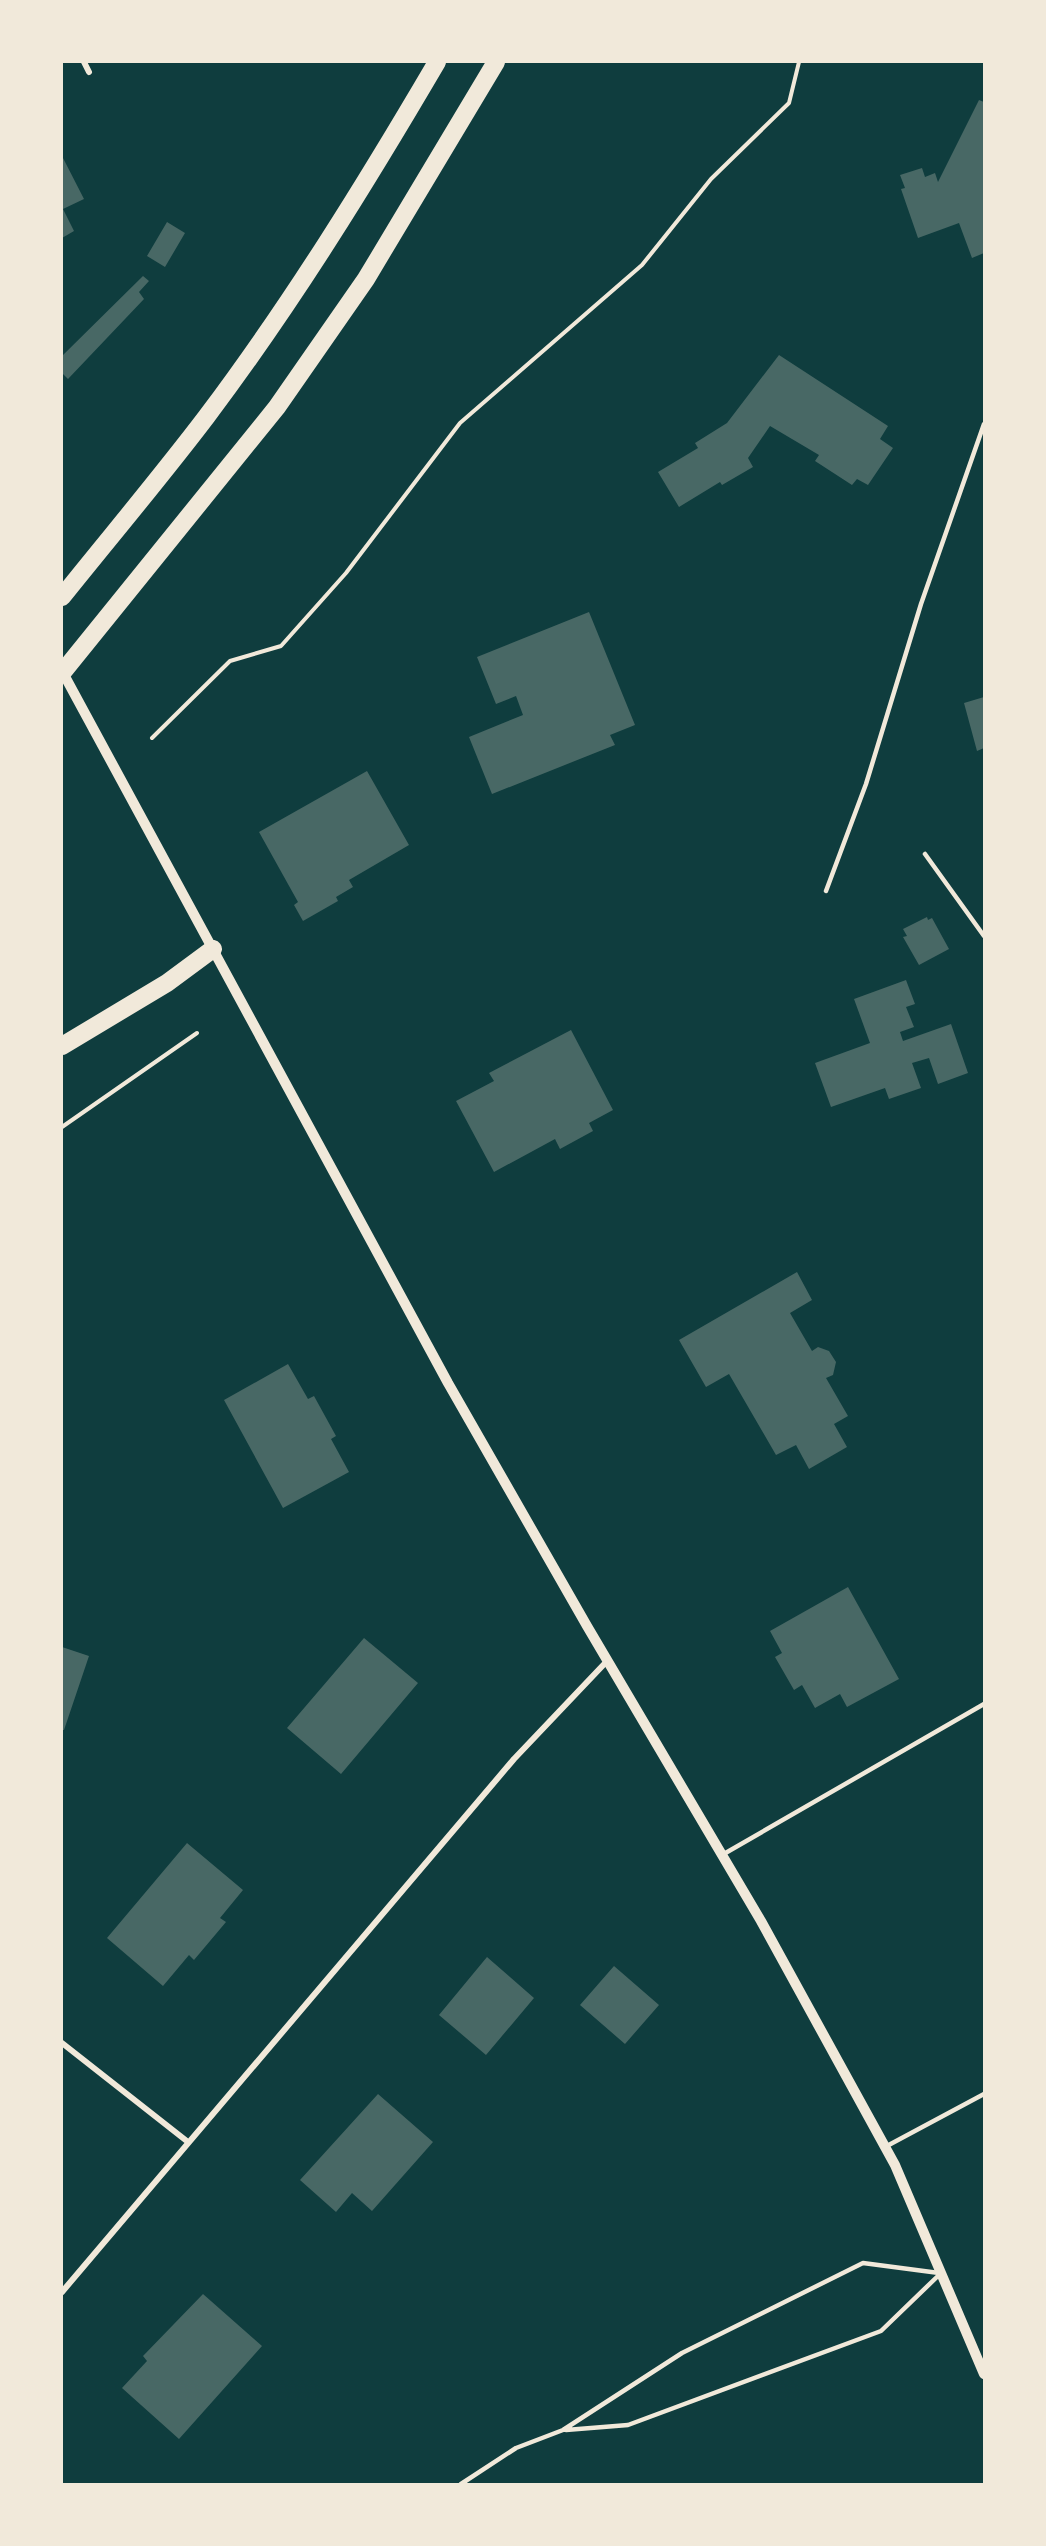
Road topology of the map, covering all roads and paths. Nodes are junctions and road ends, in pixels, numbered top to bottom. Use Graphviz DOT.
graph roads {
  1 [pos="84,62"];
  2 [pos="437,62"];
  3 [pos="496,62"];
  4 [pos="799,62"];
  5 [pos="89,72"];
  6 [pos="984,424"];
  7 [pos="62,597"];
  8 [pos="62,672"];
  9 [pos="152,738"];
  10 [pos="925,854"];
  11 [pos="826,891"];
  12 [pos="984,936"];
  13 [pos="213,949"];
  14 [pos="197,1033"];
  15 [pos="62,1046"];
  16 [pos="62,1127"];
  17 [pos="608,1660"];
  18 [pos="984,1704"];
  19 [pos="722,1855"];
  20 [pos="62,2043"];
  21 [pos="984,2094"];
  22 [pos="188,2142"];
  23 [pos="885,2147"];
  24 [pos="941,2273"];
  25 [pos="62,2292"];
  26 [pos="984,2373"];
  27 [pos="563,2430"];
  28 [pos="461,2484"];
  1 -- 5 [label="street"];
  2 -- 7 [label="highway"];
  3 -- 8 [label="highway"];
  4 -- 9 [label="path"];
  6 -- 11 [label="lane"];
  8 -- 13 [label="street"];
  10 -- 12 [label="lane"];
  13 -- 15 [label="highway"];
  13 -- 17 [label="street"];
  14 -- 16 [label="path"];
  17 -- 19 [label="street"];
  17 -- 22 [label="street"];
  18 -- 19 [label="lane"];
  19 -- 23 [label="street"];
  20 -- 22 [label="street"];
  21 -- 23 [label="lane"];
  22 -- 25 [label="street"];
  23 -- 24 [label="street"];
  24 -- 26 [label="street"];
  24 -- 27 [label="lane"];
  24 -- 27 [label="lane"];
  27 -- 28 [label="lane"];
}
